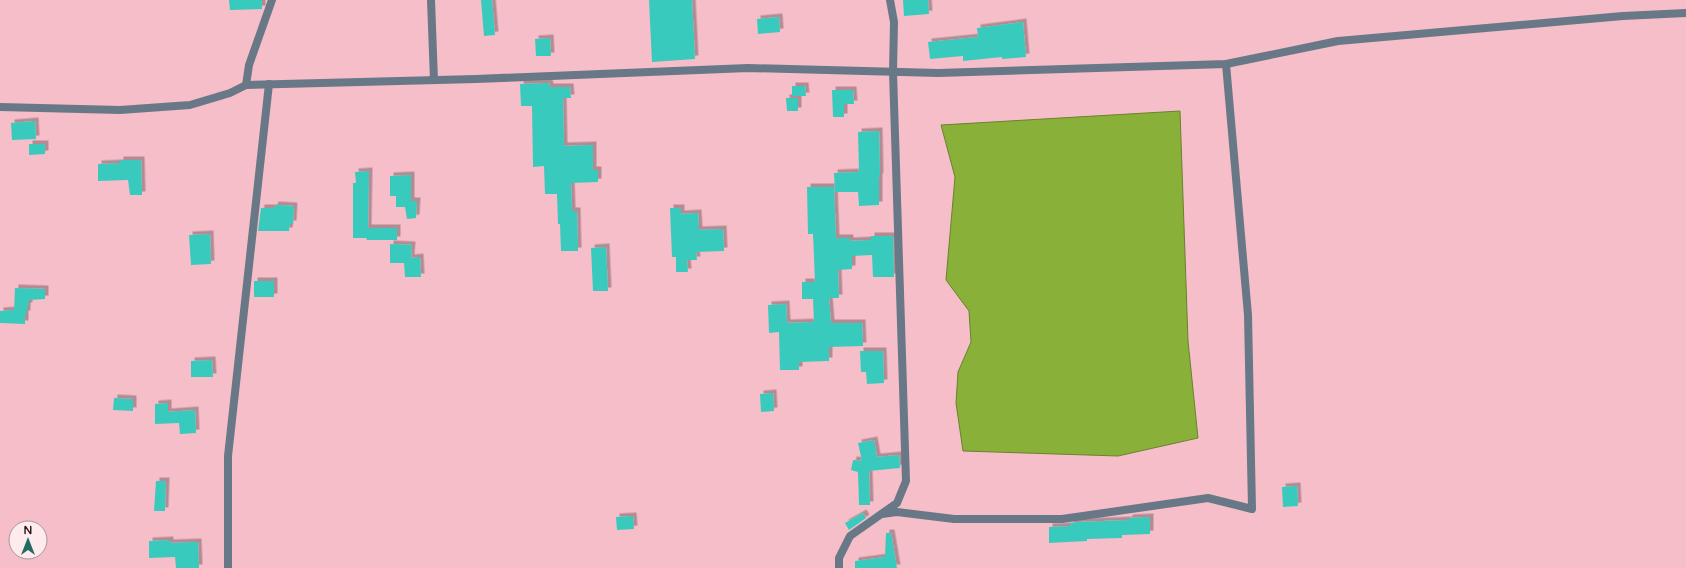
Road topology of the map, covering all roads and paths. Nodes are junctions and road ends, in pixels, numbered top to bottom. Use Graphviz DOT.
graph roads {
  1 [pos="272,0"];
  2 [pos="431,0"];
  3 [pos="890,0"];
  4 [pos="1686,13"];
  5 [pos="1226,64"];
  6 [pos="893,72"];
  7 [pos="434,80"];
  8 [pos="269,84"];
  9 [pos="246,85"];
  10 [pos="0,107"];
  11 [pos="882,514"];
  12 [pos="228,568"];
  13 [pos="839,568"];
  1 -- 9 [label="street"];
  2 -- 7 [label="street"];
  3 -- 6 [label="street"];
  4 -- 5 [label="street"];
  5 -- 6 [label="street"];
  5 -- 11 [label="street"];
  6 -- 7 [label="street"];
  6 -- 11 [label="street"];
  7 -- 8 [label="street"];
  8 -- 9 [label="street"];
  8 -- 12 [label="street"];
  9 -- 10 [label="street"];
  11 -- 13 [label="street"];
}
